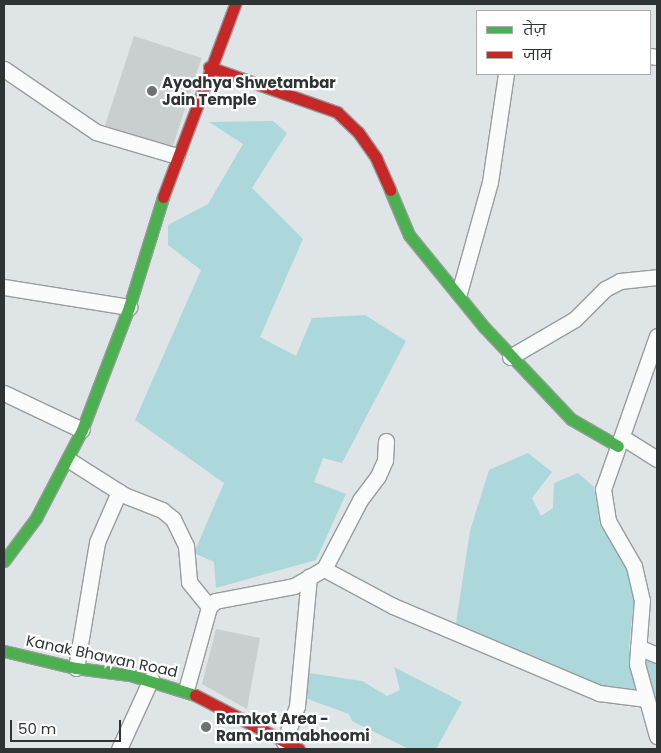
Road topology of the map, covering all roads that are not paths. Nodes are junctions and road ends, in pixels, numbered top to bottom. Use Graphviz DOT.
graph roads {
  1 [pos="235,4"];
  2 [pos="209,67"];
  3 [pos="4,69"];
  4 [pos="506,75"];
  5 [pos="177,156"];
  6 [pos="657,277"];
  7 [pos="4,287"];
  8 [pos="460,293"];
  9 [pos="129,308"];
  10 [pos="657,336"];
  11 [pos="510,357"];
  12 [pos="4,393"];
  13 [pos="82,430"];
  14 [pos="386,441"];
  15 [pos="620,442"];
  16 [pos="657,459"];
  17 [pos="69,460"];
  18 [pos="119,492"];
  19 [pos="4,561"];
  20 [pos="324,569"];
  21 [pos="309,577"];
  22 [pos="209,607"];
  23 [pos="638,647"];
  24 [pos="4,651"];
  25 [pos="657,655"];
  26 [pos="76,668"];
  27 [pos="152,679"];
  28 [pos="186,690"];
  29 [pos="645,700"];
  30 [pos="657,736"];
  31 [pos="284,742"];
  32 [pos="119,749"];
  33 [pos="299,749"];
  1 -- 2 [label="street"];
  2 -- 5 [label="street"];
  2 -- 8 [label="street"];
  3 -- 5 [label="street"];
  4 -- 8 [label="street"];
  5 -- 9 [label="street"];
  6 -- 11 [label="street"];
  7 -- 9 [label="street"];
  8 -- 11 [label="street"];
  9 -- 13 [label="street"];
  10 -- 15 [label="street"];
  11 -- 15 [label="street"];
  12 -- 13 [label="street"];
  13 -- 17 [label="street"];
  14 -- 20 [label="street"];
  15 -- 16 [label="street"];
  15 -- 23 [label="street"];
  17 -- 18 [label="street"];
  17 -- 19 [label="street"];
  18 -- 22 [label="street"];
  18 -- 26 [label="street"];
  20 -- 21 [label="street"];
  20 -- 29 [label="street"];
  21 -- 22 [label="street"];
  21 -- 31 [label="street"];
  22 -- 28 [label="street"];
  23 -- 25 [label="street"];
  23 -- 29 [label="street"];
  24 -- 26 [label="street, Kanak Bhawan Road"];
  26 -- 27 [label="street, Kanak Bhawan Road"];
  27 -- 28 [label="street, Kanak Bhawan Road"];
  27 -- 32 [label="street"];
  28 -- 31 [label="street, Kanak Bhawan Road"];
  29 -- 30 [label="street"];
  31 -- 33 [label="street, Kanak Bhawan Road"];
}
